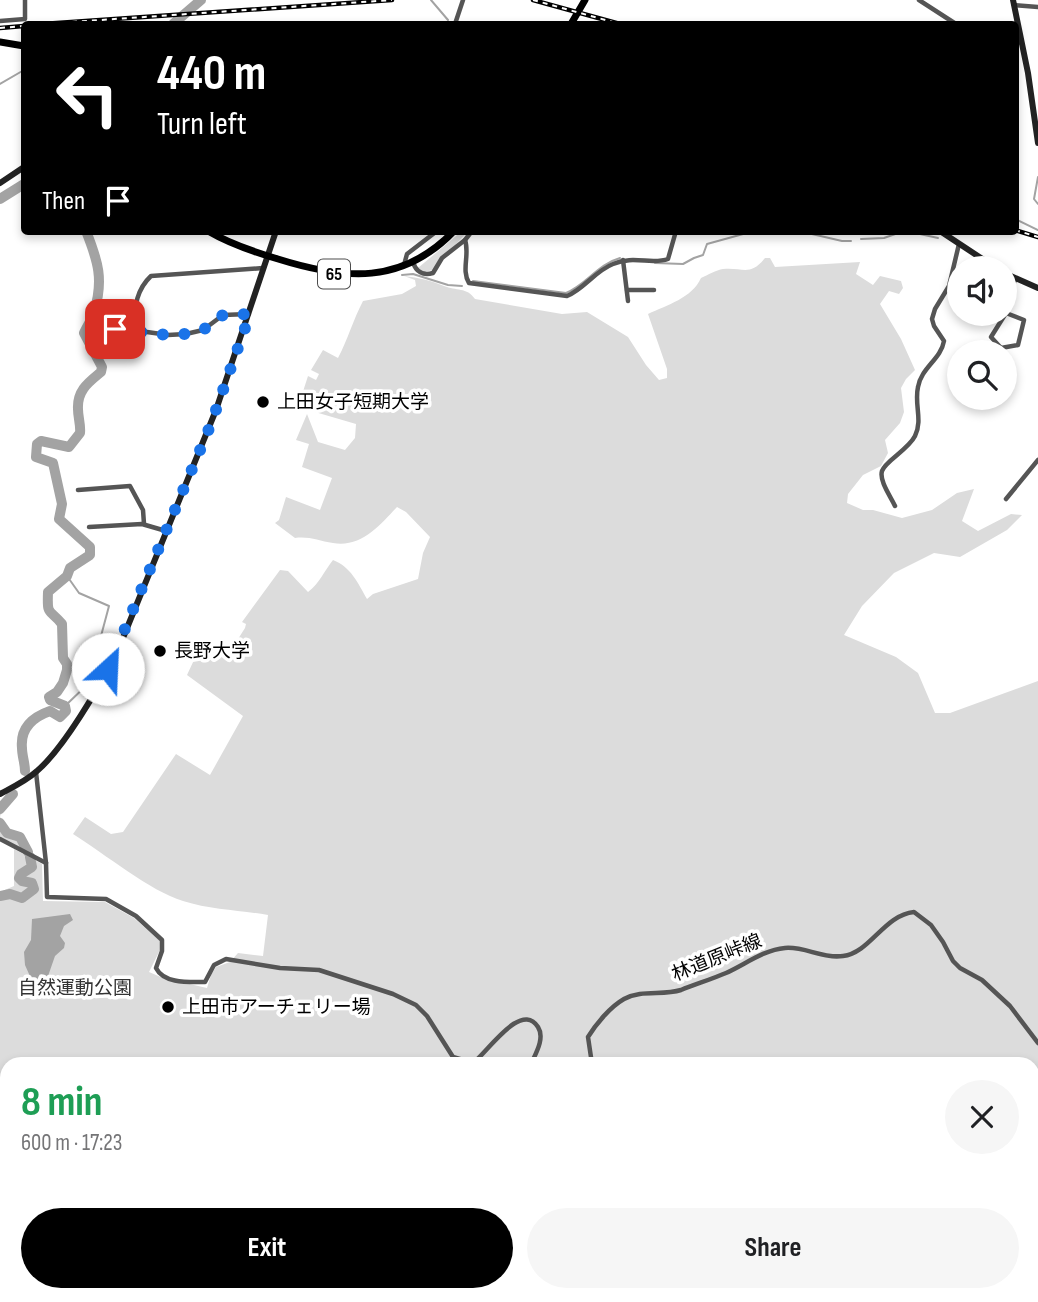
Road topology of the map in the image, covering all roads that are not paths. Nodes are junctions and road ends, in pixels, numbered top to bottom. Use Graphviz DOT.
graph roads {
  1 [pos="25,0"];
  2 [pos="463,0"];
  3 [pos="584,0"];
  4 [pos="919,0"];
  5 [pos="1027,3"];
  6 [pos="1014,4"];
  7 [pos="1038,7"];
  8 [pos="0,21"];
  9 [pos="456,21"];
  10 [pos="572,21"];
  11 [pos="951,21"];
  12 [pos="1019,40"];
  13 [pos="0,42"];
  14 [pos="21,46"];
  15 [pos="1038,143"];
  16 [pos="21,169"];
  17 [pos="0,183"];
  18 [pos="216,235"];
  19 [pos="275,235"];
  20 [pos="433,235"];
  21 [pos="450,235"];
  22 [pos="469,235"];
  23 [pos="675,235"];
  24 [pos="946,235"];
  25 [pos="465,240"];
  26 [pos="959,244"];
  27 [pos="268,256"];
  28 [pos="978,256"];
  29 [pos="623,261"];
  30 [pos="413,262"];
  31 [pos="404,266"];
  32 [pos="264,268"];
  33 [pos="1017,280"];
  34 [pos="1038,288"];
  35 [pos="626,290"];
  36 [pos="654,290"];
  37 [pos="628,302"];
  38 [pos="1006,313"];
  39 [pos="250,314"];
  40 [pos="115,329"];
  41 [pos="133,330"];
  42 [pos="1038,460"];
  43 [pos="78,490"];
  44 [pos="1006,499"];
  45 [pos="895,506"];
  46 [pos="144,524"];
  47 [pos="89,527"];
  48 [pos="167,531"];
  49 [pos="36,772"];
  50 [pos="0,794"];
  51 [pos="0,839"];
  52 [pos="46,863"];
  53 [pos="1038,1043"];
  54 [pos="453,1057"];
  55 [pos="480,1057"];
  56 [pos="534,1057"];
  57 [pos="591,1057"];
  1 -- 8 [label="street"];
  2 -- 9 [label="street"];
  3 -- 10 [label="main road"];
  4 -- 11 [label="street"];
  5 -- 6 [label="street"];
  5 -- 7 [label="street"];
  12 -- 15 [label="street"];
  13 -- 14 [label="main road"];
  16 -- 17 [label="street"];
  18 -- 27 [label="main road, 65"];
  19 -- 27 [label="street"];
  20 -- 31 [label="street"];
  21 -- 30 [label="main road, 65"];
  22 -- 25 [label="street"];
  23 -- 29 [label="street"];
  24 -- 26 [label="street"];
  25 -- 29 [label="street"];
  25 -- 30 [label="street"];
  26 -- 28 [label="street"];
  26 -- 45 [label="street"];
  27 -- 31 [label="main road, 65"];
  27 -- 32 [label="street"];
  29 -- 35 [label="street"];
  30 -- 31 [label="main road, 65"];
  32 -- 39 [label="street"];
  32 -- 41 [label="street"];
  33 -- 34 [label="street"];
  35 -- 36 [label="street"];
  35 -- 37 [label="street"];
  38 -- 38 [label="street"];
  39 -- 41 [label="street"];
  39 -- 48 [label="street"];
  40 -- 41 [label="street"];
  42 -- 44 [label="street"];
  43 -- 46 [label="street"];
  46 -- 47 [label="street"];
  46 -- 48 [label="street"];
  48 -- 49 [label="street"];
  49 -- 50 [label="street"];
  49 -- 52 [label="street"];
  51 -- 52 [label="street"];
  52 -- 54 [label="street"];
  53 -- 57 [label="street, 林道原峠線"];
  55 -- 56 [label="street"];
}
